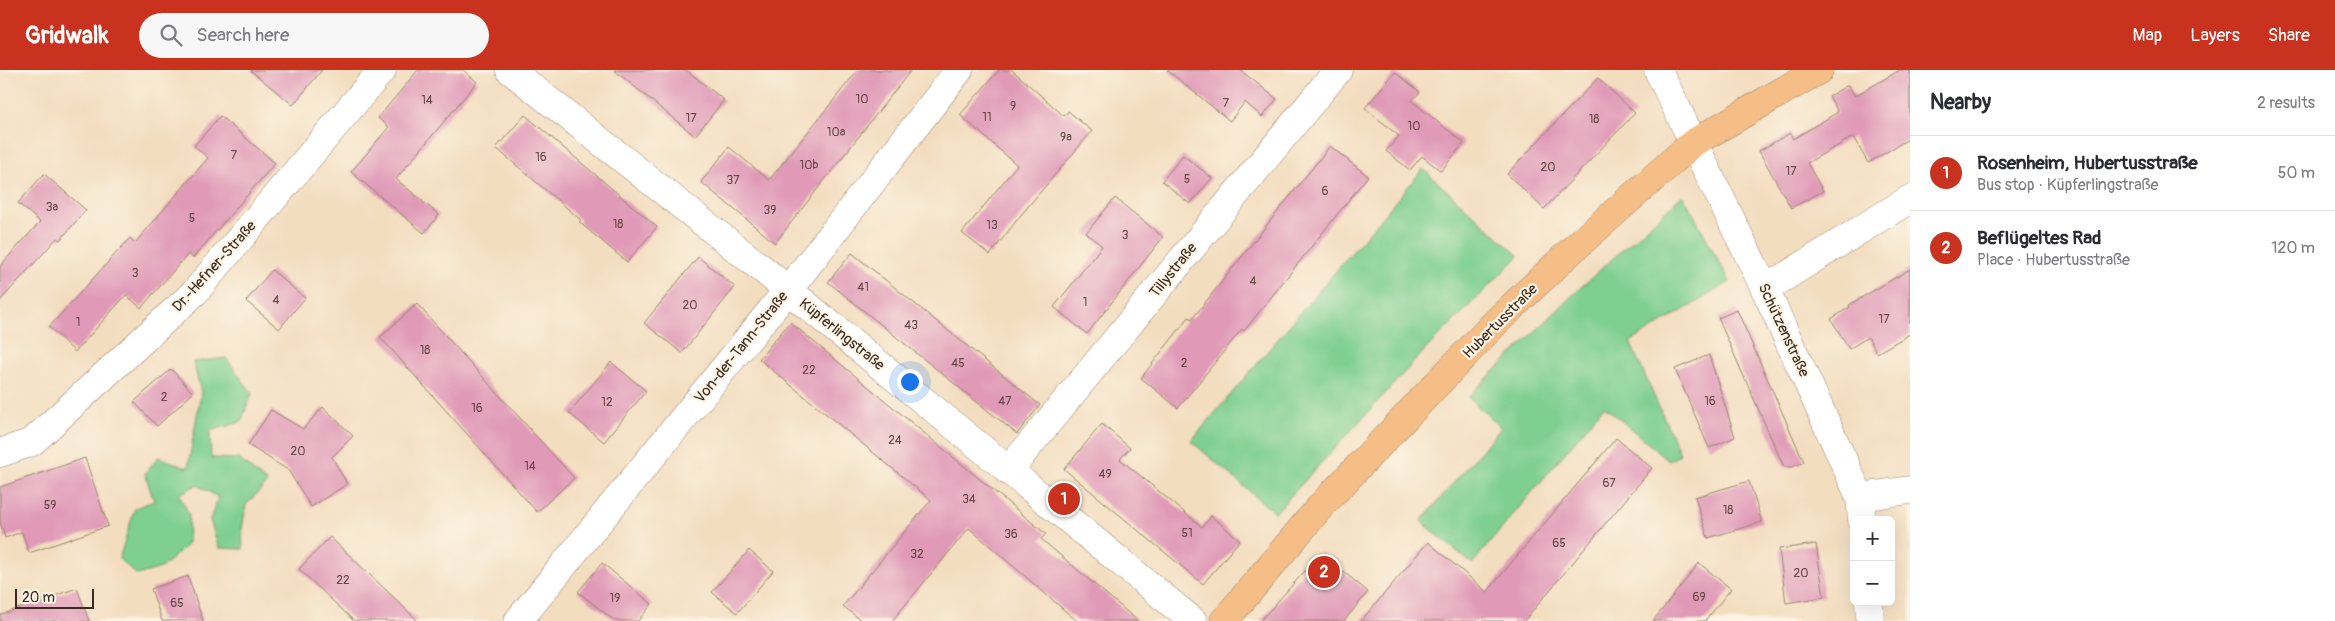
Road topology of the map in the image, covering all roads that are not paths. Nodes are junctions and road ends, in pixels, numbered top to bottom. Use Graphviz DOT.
graph roads {
  1 [pos="382,70"];
  2 [pos="510,70"];
  3 [pos="959,70"];
  4 [pos="1338,70"];
  5 [pos="1658,70"];
  6 [pos="1819,70"];
  7 [pos="1693,143"];
  8 [pos="1910,199"];
  9 [pos="1766,289"];
  10 [pos="788,290"];
  11 [pos="0,453"];
  12 [pos="1008,470"];
  13 [pos="1910,490"];
  14 [pos="1861,508"];
  15 [pos="1869,606"];
  16 [pos="518,621"];
  17 [pos="1193,621"];
  18 [pos="1224,621"];
  19 [pos="1870,621"];
  1 -- 11 [label="street, Dr.-Hefner-Straße"];
  2 -- 10 [label="street, Küpferlingstraße"];
  3 -- 10 [label="street, Von-der-Tann-Straße"];
  4 -- 12 [label="street, Tillystraße"];
  5 -- 7 [label="street, Schützenstraße"];
  6 -- 7 [label="main road, Hubertusstraße"];
  7 -- 9 [label="street, Schützenstraße"];
  7 -- 18 [label="main road, Hubertusstraße"];
  8 -- 9 [label="street"];
  9 -- 14 [label="street, Schützenstraße"];
  10 -- 12 [label="street, Küpferlingstraße"];
  10 -- 16 [label="street, Von-der-Tann-Straße"];
  12 -- 17 [label="street, Küpferlingstraße"];
  13 -- 14 [label="street"];
  15 -- 19 [label="street"];
}
